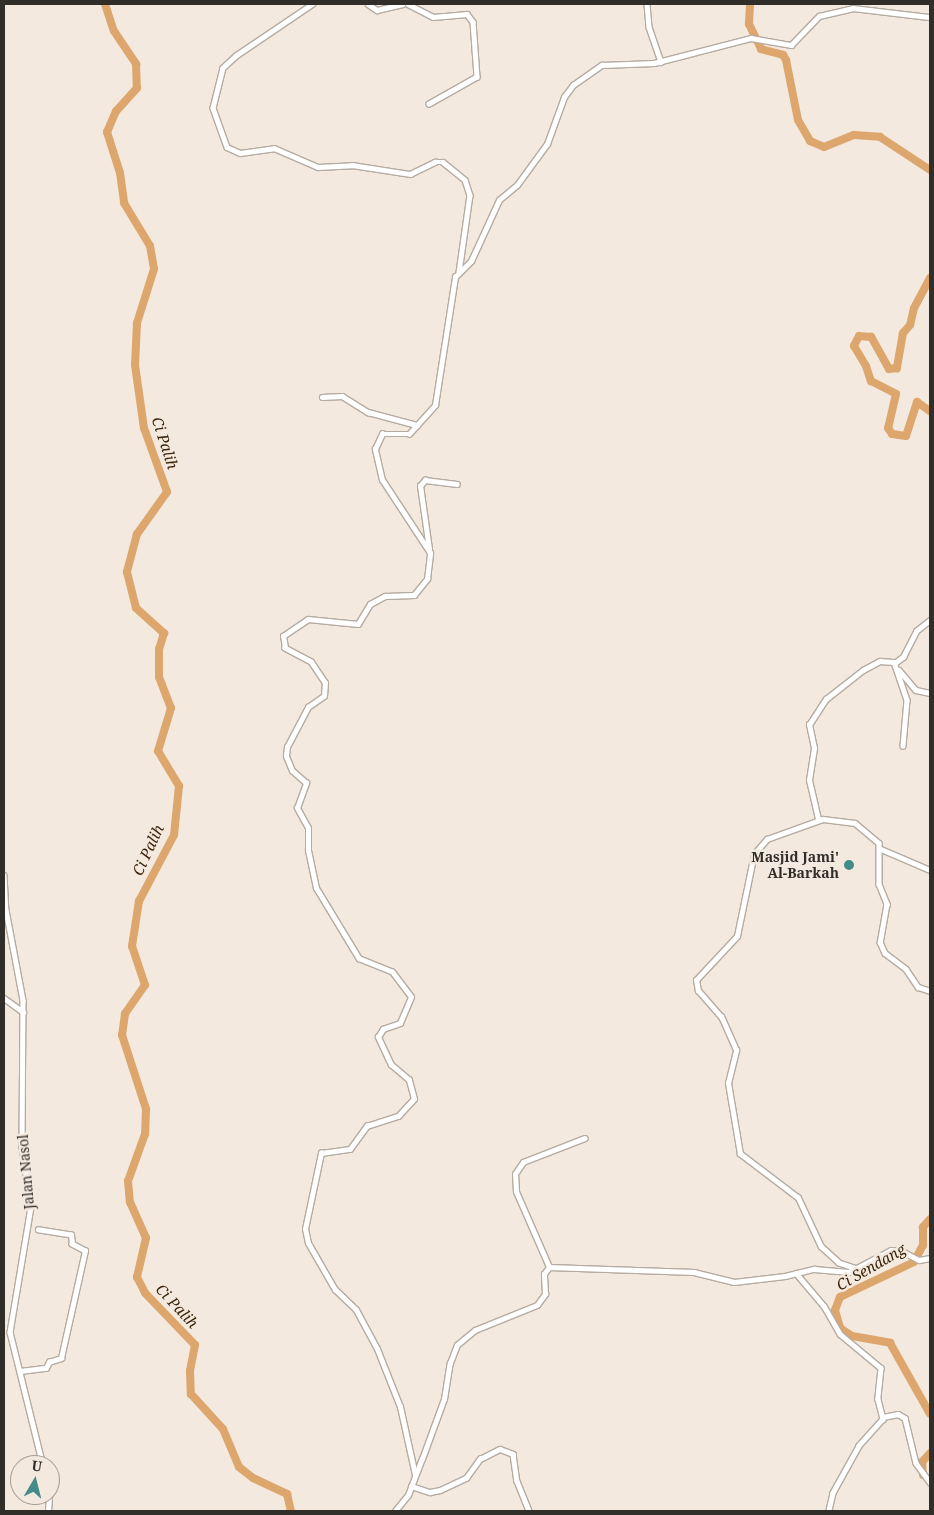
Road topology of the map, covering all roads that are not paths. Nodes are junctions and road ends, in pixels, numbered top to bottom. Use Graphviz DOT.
graph roads {
  1 [pos="313,4"];
  2 [pos="368,4"];
  3 [pos="401,4"];
  4 [pos="408,4"];
  5 [pos="647,4"];
  6 [pos="930,17"];
  7 [pos="661,62"];
  8 [pos="430,104"];
  9 [pos="459,272"];
  10 [pos="322,397"];
  11 [pos="417,425"];
  12 [pos="457,484"];
  13 [pos="429,551"];
  14 [pos="930,620"];
  15 [pos="894,662"];
  16 [pos="930,693"];
  17 [pos="903,746"];
  18 [pos="818,819"];
  19 [pos="881,848"];
  20 [pos="930,870"];
  21 [pos="4,875"];
  22 [pos="930,991"];
  23 [pos="4,998"];
  24 [pos="23,1012"];
  25 [pos="585,1138"];
  26 [pos="38,1230"];
  27 [pos="930,1258"];
  28 [pos="549,1267"];
  29 [pos="854,1268"];
  30 [pos="796,1273"];
  31 [pos="20,1371"];
  32 [pos="883,1417"];
  33 [pos="41,1455"];
  34 [pos="415,1475"];
  35 [pos="930,1482"];
  36 [pos="411,1486"];
  37 [pos="395,1511"];
  38 [pos="529,1511"];
  39 [pos="829,1511"];
  1 -- 9 [label="street"];
  2 -- 3 [label="street"];
  4 -- 8 [label="street"];
  5 -- 7 [label="street"];
  6 -- 7 [label="street"];
  7 -- 9 [label="street"];
  9 -- 11 [label="street"];
  10 -- 11 [label="street"];
  11 -- 13 [label="street"];
  12 -- 13 [label="street"];
  13 -- 34 [label="street"];
  14 -- 15 [label="street"];
  15 -- 16 [label="street"];
  15 -- 17 [label="street"];
  15 -- 18 [label="street"];
  18 -- 19 [label="street"];
  18 -- 29 [label="street"];
  19 -- 20 [label="street"];
  19 -- 22 [label="street"];
  21 -- 24 [label="street, Jalan Nasol"];
  23 -- 24 [label="street"];
  24 -- 31 [label="street, Jalan Nasol"];
  25 -- 28 [label="street"];
  26 -- 31 [label="street"];
  27 -- 29 [label="street"];
  28 -- 30 [label="street"];
  28 -- 34 [label="street"];
  29 -- 30 [label="street"];
  30 -- 32 [label="street"];
  31 -- 33 [label="street, Jalan Nasol"];
  32 -- 35 [label="street"];
  32 -- 39 [label="street"];
  34 -- 36 [label="street"];
  36 -- 37 [label="street"];
  36 -- 38 [label="street"];
}
